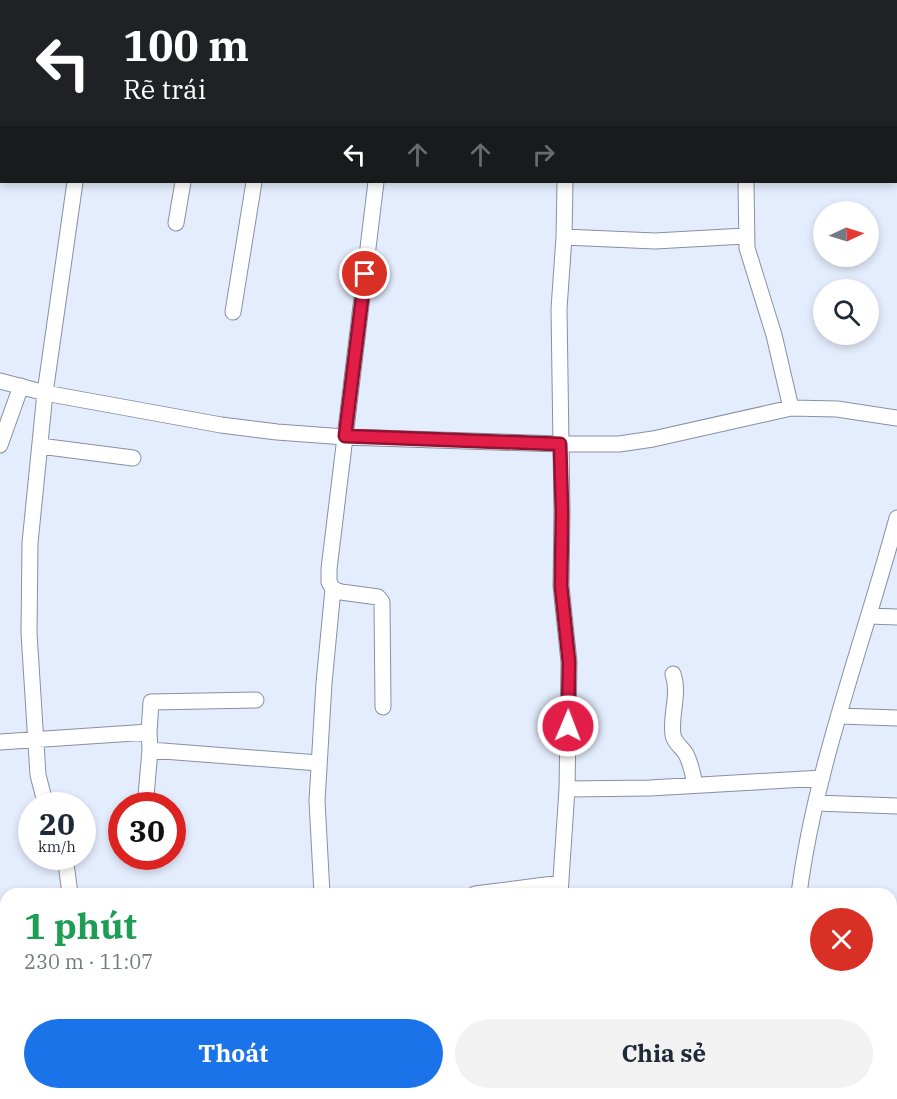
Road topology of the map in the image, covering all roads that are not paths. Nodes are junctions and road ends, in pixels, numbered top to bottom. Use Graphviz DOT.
graph roads {
  1 [pos="75,183"];
  2 [pos="183,183"];
  3 [pos="254,183"];
  4 [pos="376,183"];
  5 [pos="565,183"];
  6 [pos="746,183"];
  7 [pos="176,223"];
  8 [pos="745,236"];
  9 [pos="564,237"];
  10 [pos="234,312"];
  11 [pos="0,381"];
  12 [pos="21,386"];
  13 [pos="45,393"];
  14 [pos="791,408"];
  15 [pos="897,418"];
  16 [pos="345,436"];
  17 [pos="560,444"];
  18 [pos="0,445"];
  19 [pos="40,446"];
  20 [pos="132,458"];
  21 [pos="896,523"];
  22 [pos="333,589"];
  23 [pos="869,616"];
  24 [pos="897,617"];
  25 [pos="673,675"];
  26 [pos="256,700"];
  27 [pos="383,707"];
  28 [pos="840,716"];
  29 [pos="897,718"];
  30 [pos="150,732"];
  31 [pos="36,739"];
  32 [pos="0,742"];
  33 [pos="150,750"];
  34 [pos="319,763"];
  35 [pos="822,778"];
  36 [pos="695,785"];
  37 [pos="567,789"];
  38 [pos="42,792"];
  39 [pos="146,792"];
  40 [pos="816,803"];
  41 [pos="897,806"];
  42 [pos="67,870"];
  43 [pos="69,888"];
  44 [pos="322,888"];
  45 [pos="561,888"];
  46 [pos="800,888"];
  1 -- 13 [label="street"];
  2 -- 7 [label="street"];
  3 -- 10 [label="street"];
  4 -- 16 [label="street"];
  5 -- 9 [label="street"];
  6 -- 8 [label="street"];
  8 -- 9 [label="street"];
  8 -- 14 [label="street"];
  9 -- 17 [label="street"];
  11 -- 12 [label="street"];
  12 -- 13 [label="street"];
  12 -- 18 [label="street"];
  13 -- 16 [label="street"];
  13 -- 19 [label="street"];
  14 -- 15 [label="street"];
  14 -- 17 [label="street"];
  16 -- 17 [label="street"];
  16 -- 22 [label="street"];
  17 -- 37 [label="street"];
  19 -- 20 [label="street"];
  19 -- 31 [label="street"];
  21 -- 23 [label="street"];
  22 -- 27 [label="street"];
  22 -- 34 [label="street"];
  23 -- 24 [label="street"];
  23 -- 28 [label="street"];
  25 -- 36 [label="street"];
  26 -- 30 [label="street"];
  28 -- 29 [label="street"];
  28 -- 35 [label="street"];
  30 -- 31 [label="street"];
  30 -- 33 [label="street"];
  31 -- 32 [label="street"];
  31 -- 38 [label="street"];
  33 -- 34 [label="street"];
  33 -- 39 [label="street"];
  34 -- 44 [label="street"];
  35 -- 36 [label="street"];
  35 -- 40 [label="street"];
  36 -- 37 [label="street"];
  37 -- 45 [label="street"];
  40 -- 41 [label="street"];
  40 -- 46 [label="street"];
  42 -- 43 [label="street"];
}
